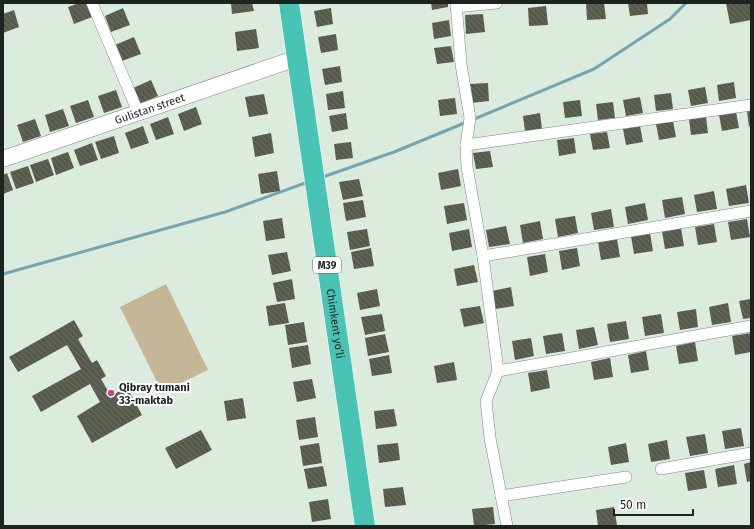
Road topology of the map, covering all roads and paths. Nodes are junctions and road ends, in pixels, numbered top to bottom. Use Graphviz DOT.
graph roads {
  1 [pos="92,3"];
  2 [pos="289,3"];
  3 [pos="497,3"];
  4 [pos="456,5"];
  5 [pos="297,58"];
  6 [pos="751,104"];
  7 [pos="138,112"];
  8 [pos="466,145"];
  9 [pos="3,159"];
  10 [pos="751,211"];
  11 [pos="482,256"];
  12 [pos="751,326"];
  13 [pos="498,372"];
  14 [pos="751,453"];
  15 [pos="661,470"];
  16 [pos="626,477"];
  17 [pos="501,496"];
  18 [pos="365,526"];
  19 [pos="507,526"];
  1 -- 7 [label="street"];
  2 -- 5 [label="highway, Chimkent yo‘li / M39"];
  3 -- 4 [label="street"];
  4 -- 8 [label="street"];
  5 -- 7 [label="main road, Gulistan street"];
  5 -- 18 [label="highway, Chimkent yo‘li / M39"];
  6 -- 8 [label="street"];
  7 -- 9 [label="main road, Gulistan street"];
  8 -- 11 [label="street"];
  10 -- 11 [label="street"];
  11 -- 13 [label="street"];
  12 -- 13 [label="street"];
  13 -- 17 [label="street"];
  14 -- 15 [label="street"];
  16 -- 17 [label="street"];
  17 -- 19 [label="street"];
}
